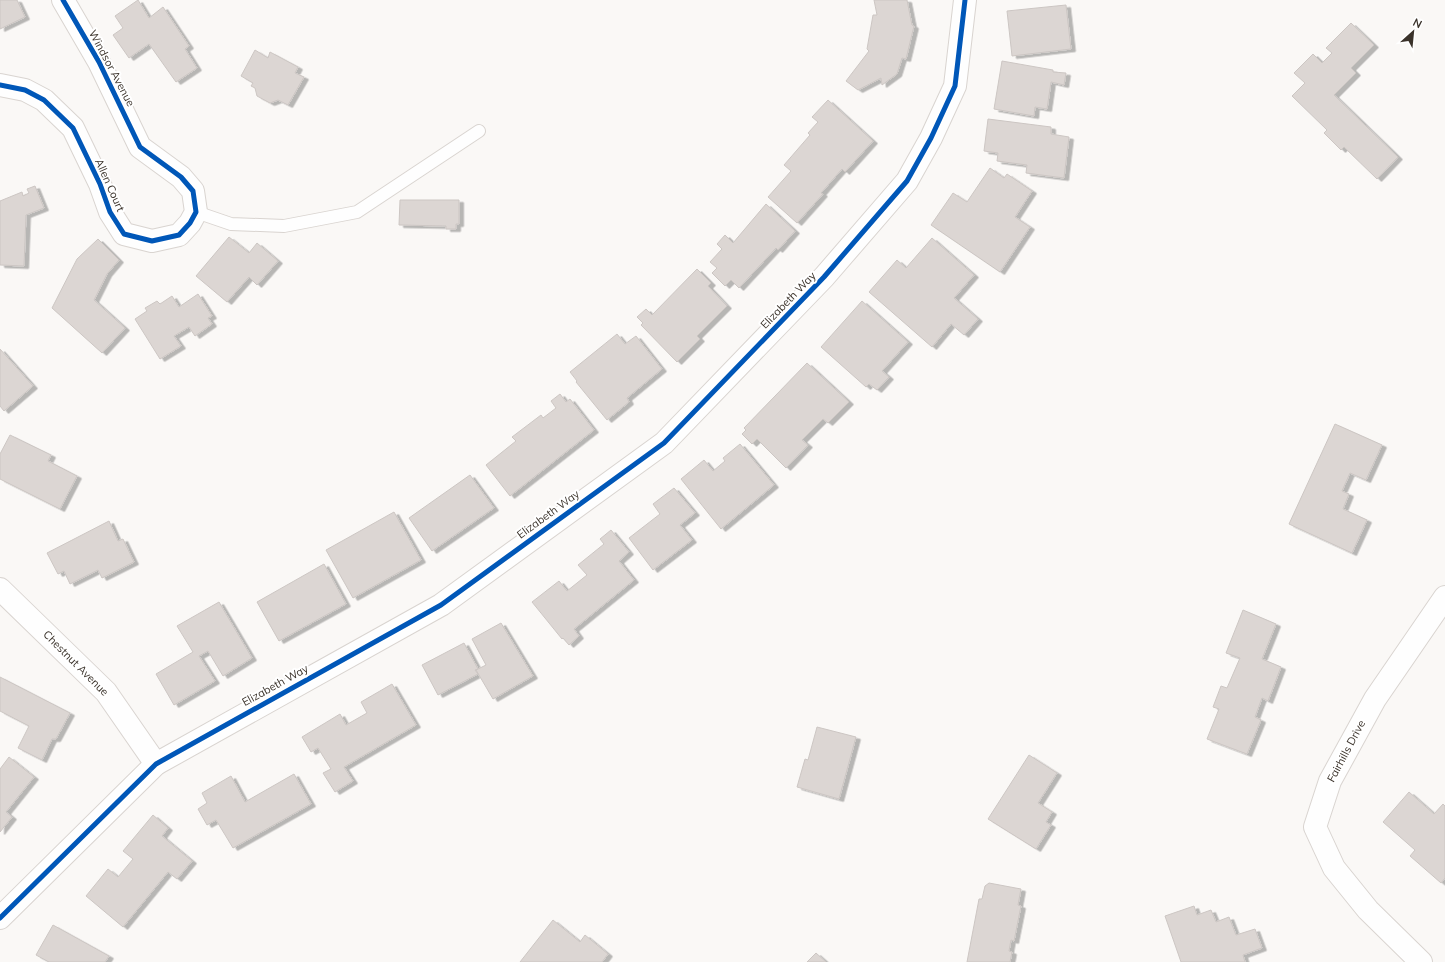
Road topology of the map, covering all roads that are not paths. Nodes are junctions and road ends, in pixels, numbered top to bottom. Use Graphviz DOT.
graph roads {
  1 [pos="63,0"];
  2 [pos="965,0"];
  3 [pos="0,85"];
  4 [pos="479,131"];
  5 [pos="196,212"];
  6 [pos="0,589"];
  7 [pos="1445,597"];
  8 [pos="156,764"];
  9 [pos="0,918"];
  10 [pos="1421,962"];
  1 -- 5 [label="street, Windsor Avenue"];
  2 -- 8 [label="street, Elizabeth Way"];
  3 -- 5 [label="street, Allen Court"];
  4 -- 5 [label="lane"];
  6 -- 8 [label="street, Chestnut Avenue"];
  7 -- 10 [label="street, Fairhills Drive"];
  8 -- 9 [label="street, Elizabeth Way"];
}
